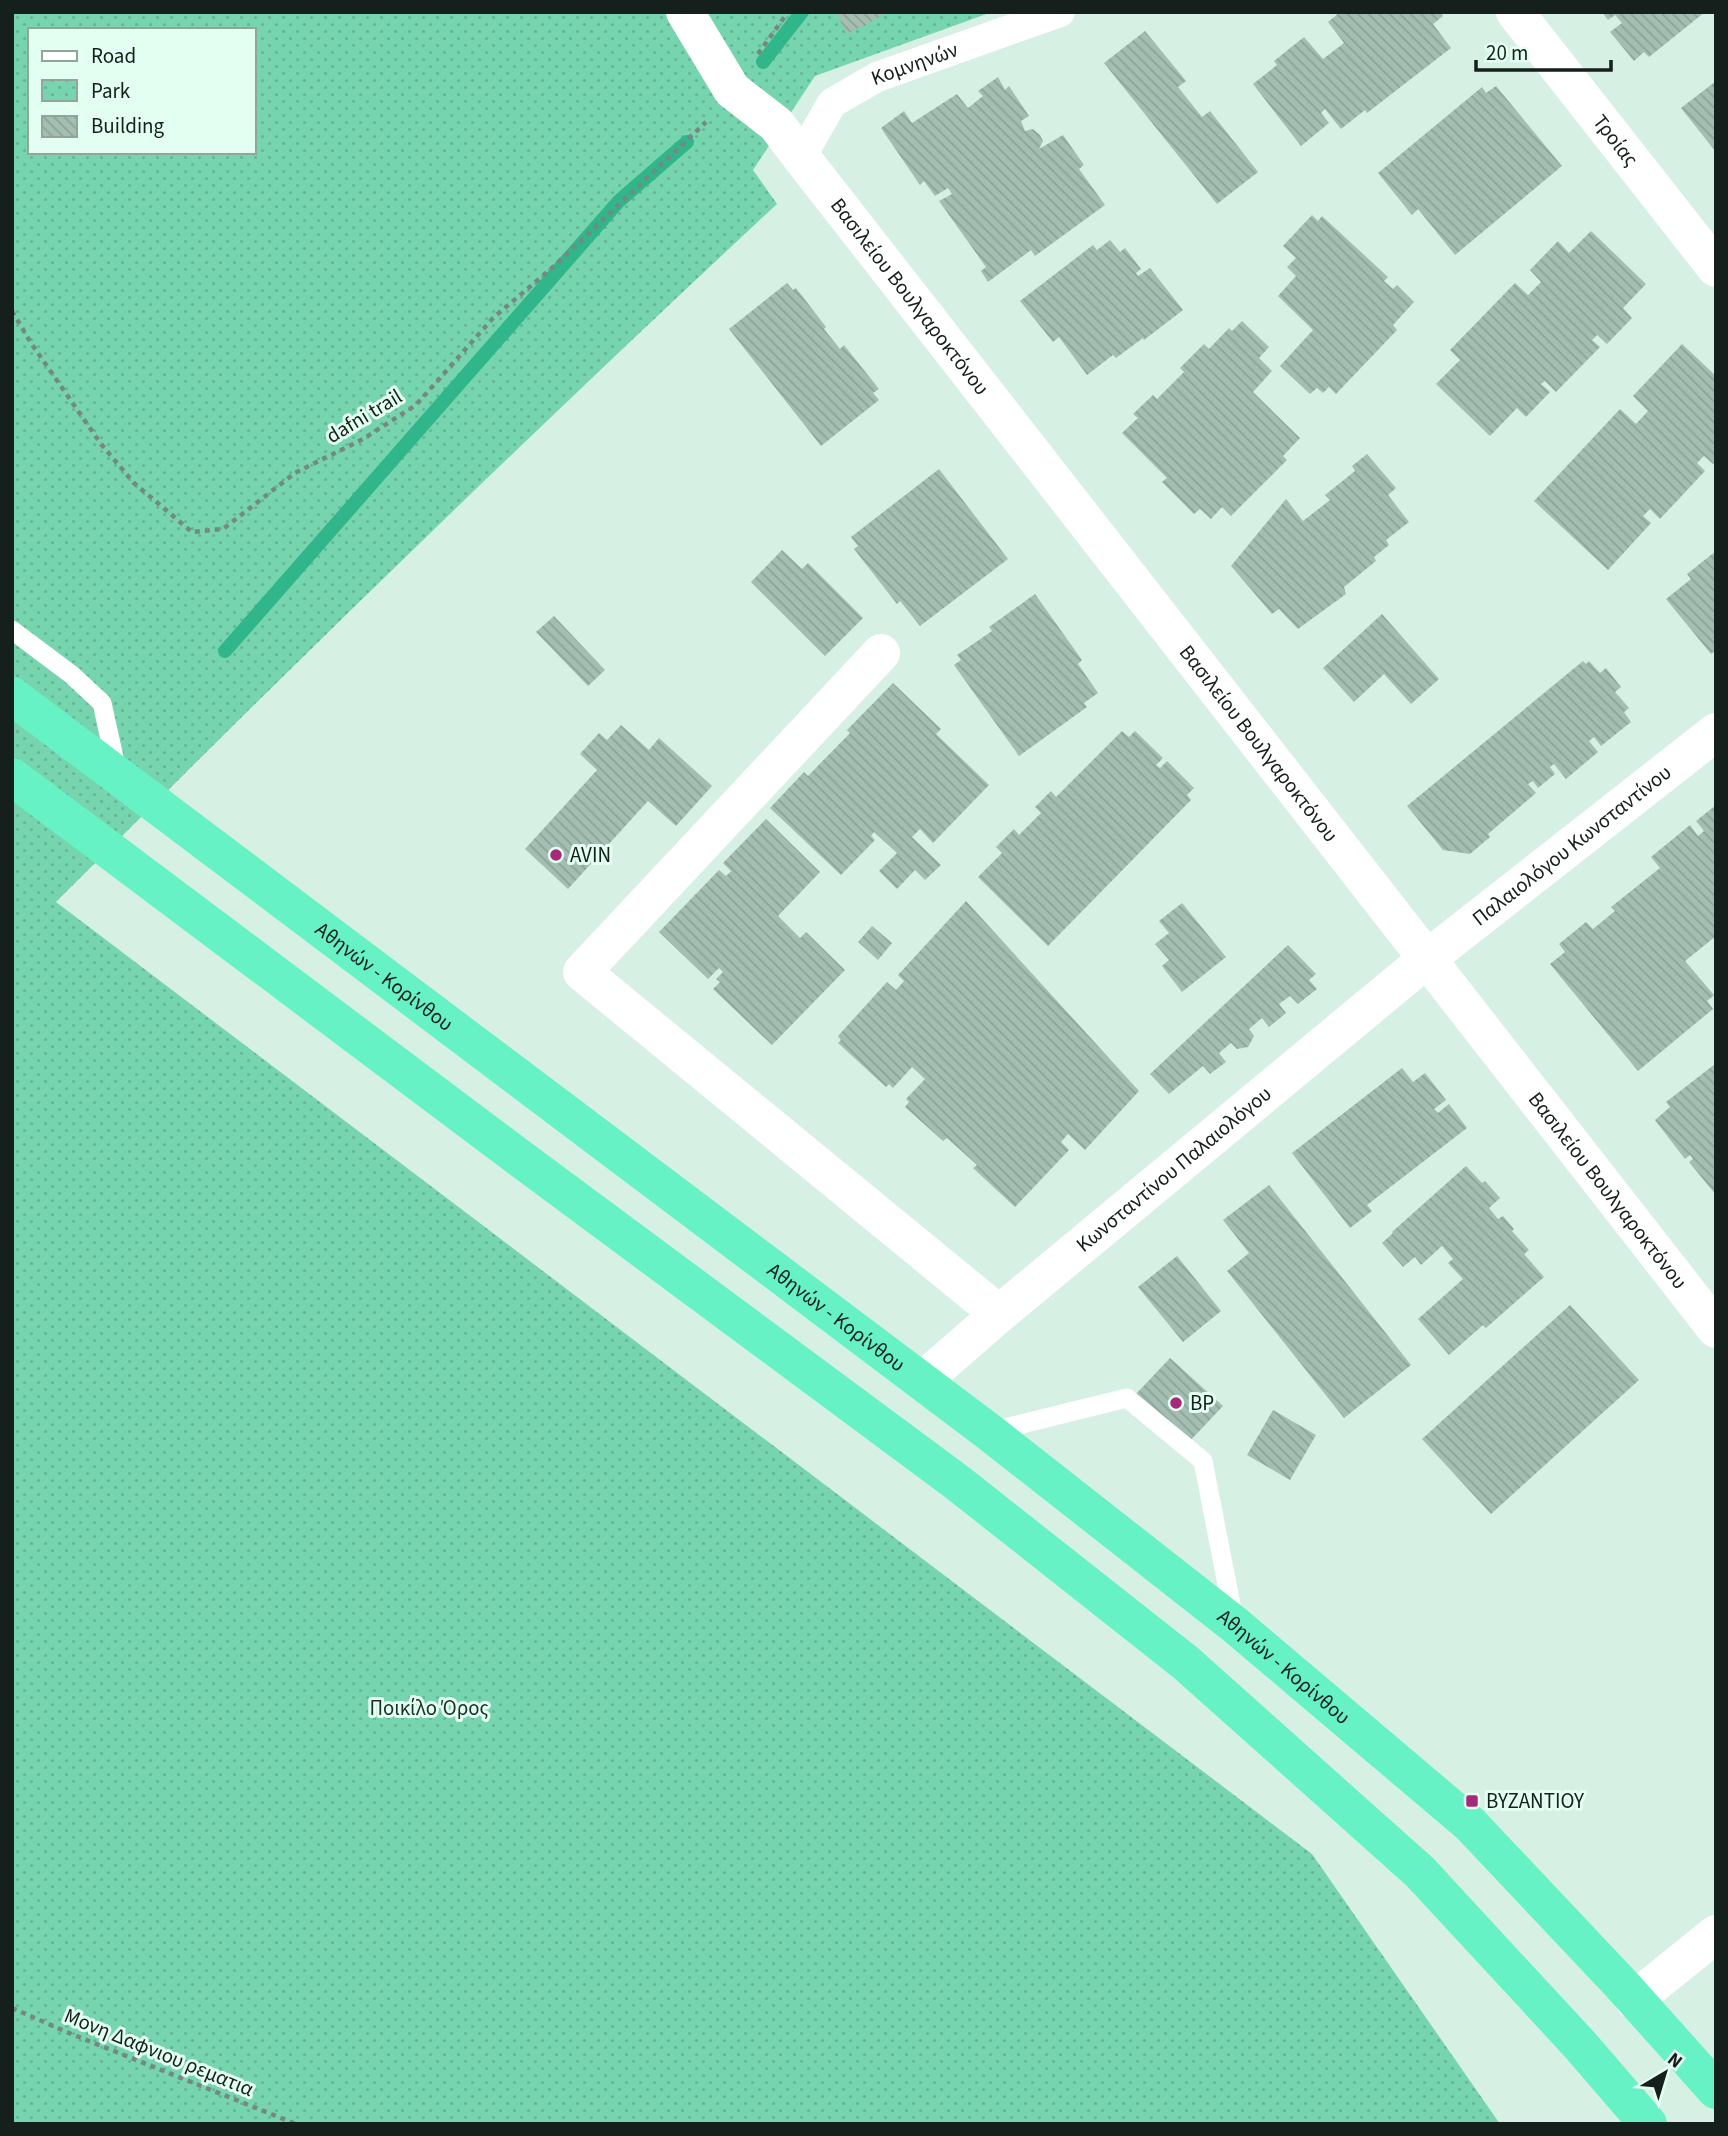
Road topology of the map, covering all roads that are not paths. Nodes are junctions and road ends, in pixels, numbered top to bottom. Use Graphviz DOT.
graph roads {
  1 [pos="685,12"];
  2 [pos="1060,12"];
  3 [pos="1515,12"];
  4 [pos="801,157"];
  5 [pos="1716,268"];
  6 [pos="12,630"];
  7 [pos="881,653"];
  8 [pos="12,696"];
  9 [pos="1716,732"];
  10 [pos="118,775"];
  11 [pos="12,776"];
  12 [pos="1428,958"];
  13 [pos="999,1314"];
  14 [pos="1716,1329"];
  15 [pos="922,1381"];
  16 [pos="989,1432"];
  17 [pos="1235,1625"];
  18 [pos="1716,1934"];
  19 [pos="1628,1992"];
  20 [pos="1716,2090"];
  21 [pos="1648,2124"];
  1 -- 4 [label="street, Βασιλείου Βουλγαροκτόνου"];
  2 -- 4 [label="street, Κομνηνών"];
  3 -- 5 [label="street, Τροίας"];
  4 -- 12 [label="street, Βασιλείου Βουλγαροκτόνου"];
  6 -- 10 [label="lane"];
  7 -- 13 [label="street"];
  8 -- 10 [label="highway, Αθηνών - Κορίνθου"];
  9 -- 12 [label="street, Παλαιολόγου Κωνσταντίνου"];
  10 -- 15 [label="highway, Αθηνών - Κορίνθου"];
  11 -- 21 [label="highway"];
  12 -- 13 [label="street, Κωνσταντίνου Παλαιολόγου"];
  12 -- 14 [label="street, Βασιλείου Βουλγαροκτόνου"];
  13 -- 15 [label="street, Κωνσταντίνου Παλαιολόγου"];
  15 -- 16 [label="highway, Αθηνών - Κορίνθου"];
  16 -- 17 [label="highway, Αθηνών - Κορίνθου"];
  16 -- 17 [label="lane"];
  17 -- 19 [label="highway, Αθηνών - Κορίνθου"];
  18 -- 19 [label="street"];
  19 -- 20 [label="highway, Αθηνών - Κορίνθου"];
}
